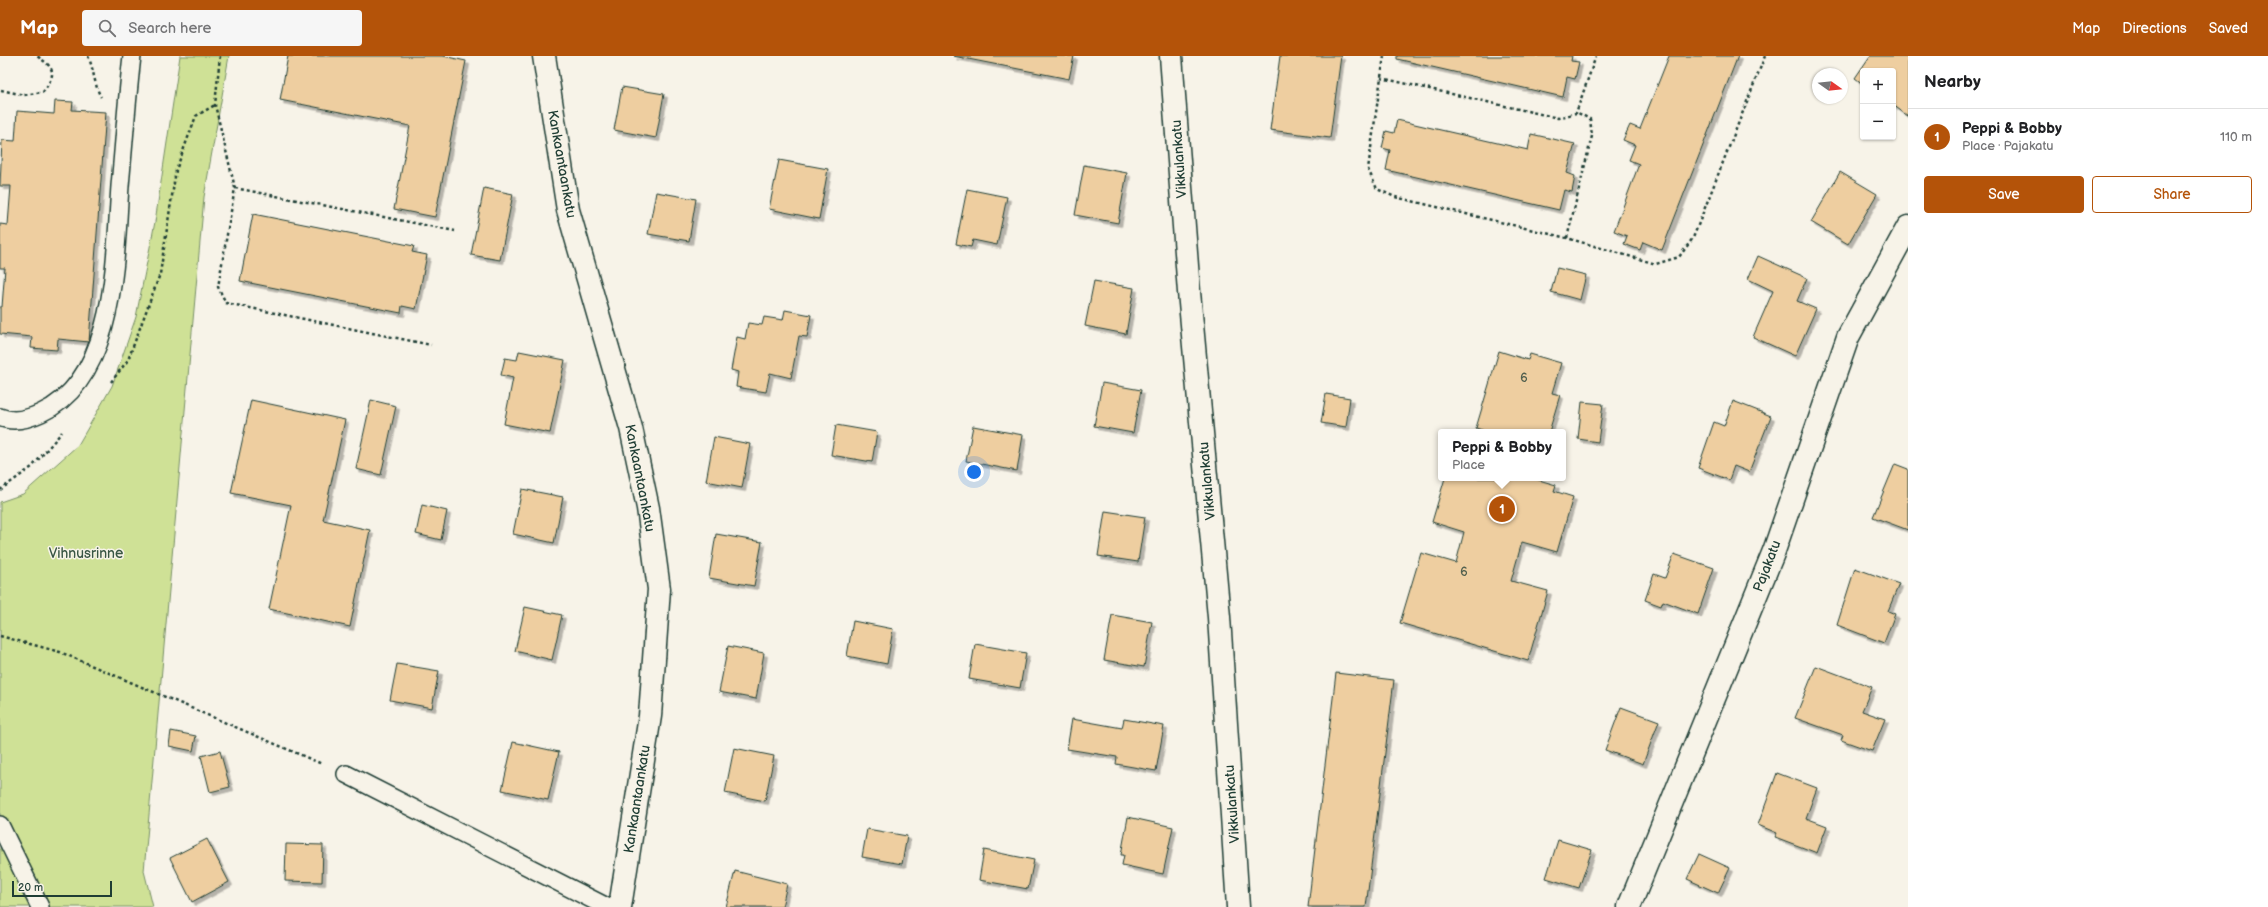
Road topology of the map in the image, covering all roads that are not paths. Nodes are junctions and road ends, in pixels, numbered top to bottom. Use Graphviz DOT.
graph roads {
  1 [pos="132,56"];
  2 [pos="544,56"];
  3 [pos="1172,56"];
  4 [pos="1908,227"];
  5 [pos="0,417"];
  6 [pos="346,774"];
  7 [pos="0,824"];
  8 [pos="40,907"];
  9 [pos="607,907"];
  10 [pos="620,907"];
  11 [pos="1238,907"];
  12 [pos="1629,907"];
  1 -- 5 [label="lane"];
  2 -- 10 [label="street, Kankaantaankatu"];
  3 -- 11 [label="street, Vikkulankatu"];
  4 -- 12 [label="street, Pajakatu"];
  6 -- 9 [label="lane"];
  7 -- 8 [label="lane"];
}
